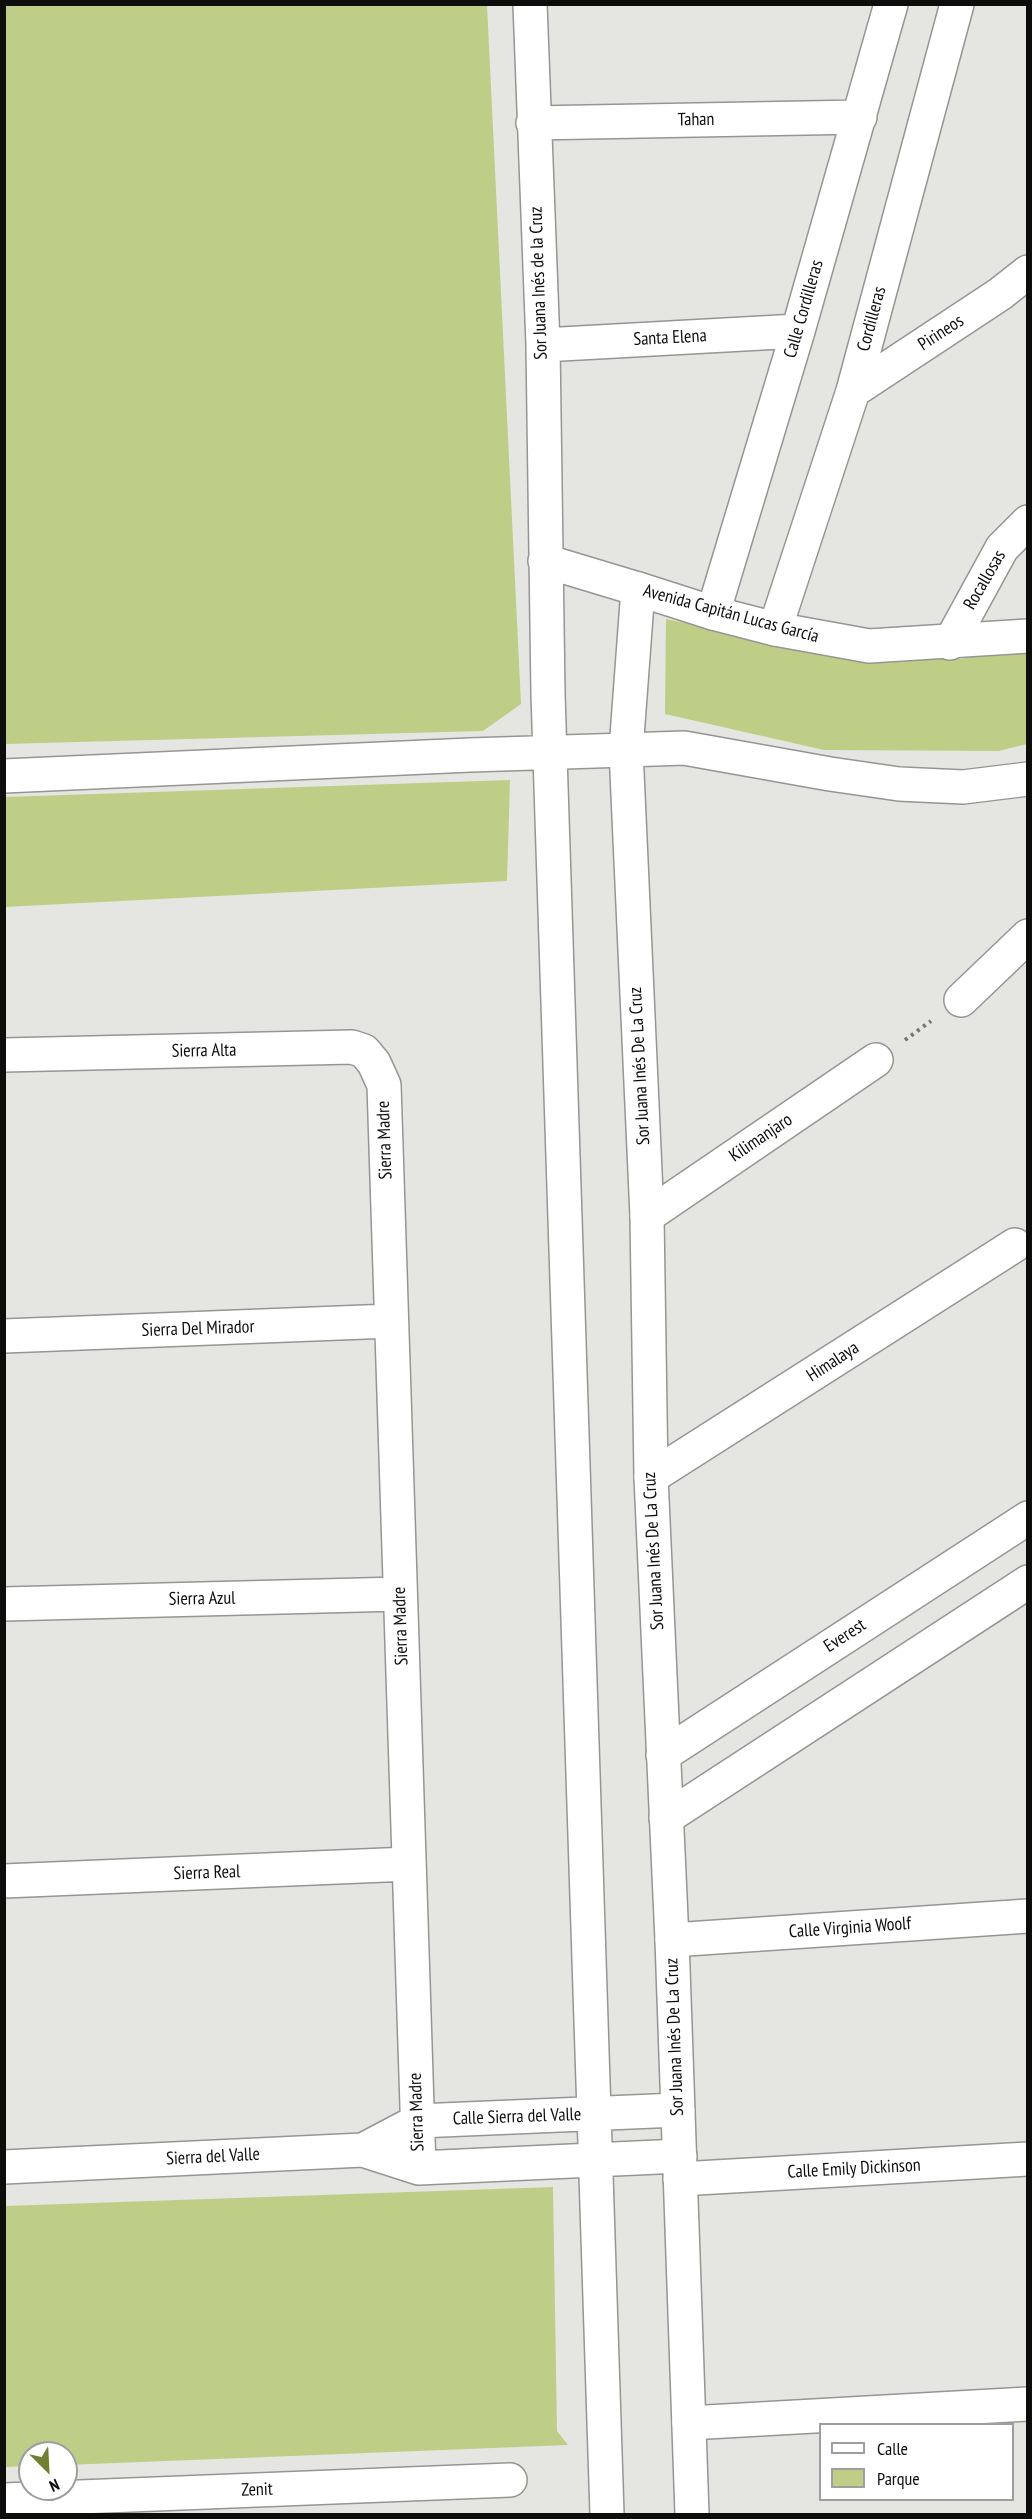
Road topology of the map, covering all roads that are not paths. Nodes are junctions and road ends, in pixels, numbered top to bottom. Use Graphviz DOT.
graph roads {
  1 [pos="530,4"];
  2 [pos="891,4"];
  3 [pos="957,4"];
  4 [pos="860,117"];
  5 [pos="533,123"];
  6 [pos="1028,272"];
  7 [pos="798,331"];
  8 [pos="543,345"];
  9 [pos="853,391"];
  10 [pos="1028,522"];
  11 [pos="545,561"];
  12 [pos="638,589"];
  13 [pos="713,613"];
  14 [pos="775,630"];
  15 [pos="1028,636"];
  16 [pos="950,643"];
  17 [pos="626,750"];
  18 [pos="551,751"];
  19 [pos="4,776"];
  20 [pos="1028,779"];
  21 [pos="1028,936"];
  22 [pos="961,1000"];
  23 [pos="4,1056"];
  24 [pos="876,1060"];
  25 [pos="384,1085"];
  26 [pos="647,1216"];
  27 [pos="1016,1245"];
  28 [pos="391,1322"];
  29 [pos="4,1336"];
  30 [pos="651,1477"];
  31 [pos="1028,1518"];
  32 [pos="1028,1582"];
  33 [pos="400,1594"];
  34 [pos="4,1604"];
  35 [pos="663,1755"];
  36 [pos="666,1818"];
  37 [pos="410,1864"];
  38 [pos="4,1881"];
  39 [pos="1028,1916"];
  40 [pos="672,1940"];
  41 [pos="678,2110"];
  42 [pos="594,2114"];
  43 [pos="418,2121"];
  44 [pos="363,2150"];
  45 [pos="1028,2159"];
  46 [pos="596,2160"];
  47 [pos="4,2167"];
  48 [pos="419,2168"];
  49 [pos="680,2168"];
  50 [pos="1028,2403"];
  51 [pos="689,2423"];
  52 [pos="510,2480"];
  53 [pos="4,2500"];
  54 [pos="607,2514"];
  55 [pos="692,2514"];
  1 -- 5 [label="street, Sor Juana Inés de la Cruz"];
  2 -- 4 [label="street, Calle Cordilleras"];
  3 -- 9 [label="street, Cordilleras"];
  4 -- 5 [label="street, Tahan"];
  4 -- 7 [label="street, Calle Cordilleras"];
  5 -- 8 [label="street, Sor Juana Inés de la Cruz"];
  6 -- 9 [label="street, Pirineos"];
  7 -- 8 [label="street, Santa Elena"];
  7 -- 13 [label="street, Calle Cordilleras"];
  8 -- 11 [label="street, Sor Juana Inés de la Cruz"];
  9 -- 14 [label="street, Cordilleras"];
  10 -- 16 [label="street, Rocallosas"];
  11 -- 12 [label="street, Avenida Capitán Lucas García"];
  11 -- 18 [label="street, Sor Juana Inés de la Cruz"];
  12 -- 13 [label="street, Avenida Capitán Lucas García"];
  12 -- 17 [label="street, Sor Juana Inés De La Cruz"];
  13 -- 14 [label="street, Avenida Capitán Lucas García"];
  14 -- 16 [label="street, Avenida Capitán Lucas García"];
  15 -- 16 [label="street, Avenida Capitán Lucas García"];
  17 -- 18 [label="street"];
  17 -- 20 [label="street"];
  17 -- 26 [label="street, Sor Juana Inés De La Cruz"];
  18 -- 19 [label="street"];
  18 -- 42 [label="street"];
  21 -- 22 [label="street"];
  23 -- 25 [label="street, Sierra Alta"];
  24 -- 26 [label="street, Kilimanjaro"];
  25 -- 28 [label="street, Sierra Madre"];
  26 -- 30 [label="street, Sor Juana Inés De La Cruz"];
  27 -- 30 [label="street, Himalaya"];
  28 -- 29 [label="street, Sierra Del Mirador"];
  28 -- 33 [label="street, Sierra Madre"];
  30 -- 35 [label="street, Sor Juana Inés De La Cruz"];
  31 -- 35 [label="street, Everest"];
  32 -- 36 [label="street"];
  33 -- 34 [label="street, Sierra Azul"];
  33 -- 37 [label="street, Sierra Madre"];
  35 -- 36 [label="street, Sor Juana Inés De La Cruz"];
  36 -- 40 [label="street, Sor Juana Inés De La Cruz"];
  37 -- 38 [label="street, Sierra Real"];
  37 -- 43 [label="street, Sierra Madre"];
  39 -- 40 [label="street, Calle Virginia Woolf"];
  40 -- 41 [label="street, Sor Juana Inés De La Cruz"];
  41 -- 42 [label="street, Calle Sierra del Valle"];
  41 -- 49 [label="street, Sor Juana Inés De La Cruz"];
  42 -- 43 [label="street, Calle Sierra del Valle"];
  42 -- 46 [label="street"];
  43 -- 44 [label="street, Calle Sierra del Valle"];
  43 -- 48 [label="street, Sierra Madre"];
  44 -- 47 [label="street, Sierra del Valle"];
  44 -- 48 [label="street, Sierra del Valle"];
  45 -- 49 [label="street, Calle Emily Dickinson"];
  46 -- 48 [label="street"];
  46 -- 49 [label="street"];
  46 -- 54 [label="street"];
  49 -- 51 [label="street, Sor Juana Inés De La Cruz"];
  50 -- 51 [label="street"];
  51 -- 55 [label="street, Sor Juana Inés De La Cruz"];
  52 -- 53 [label="street, Zenit"];
}
